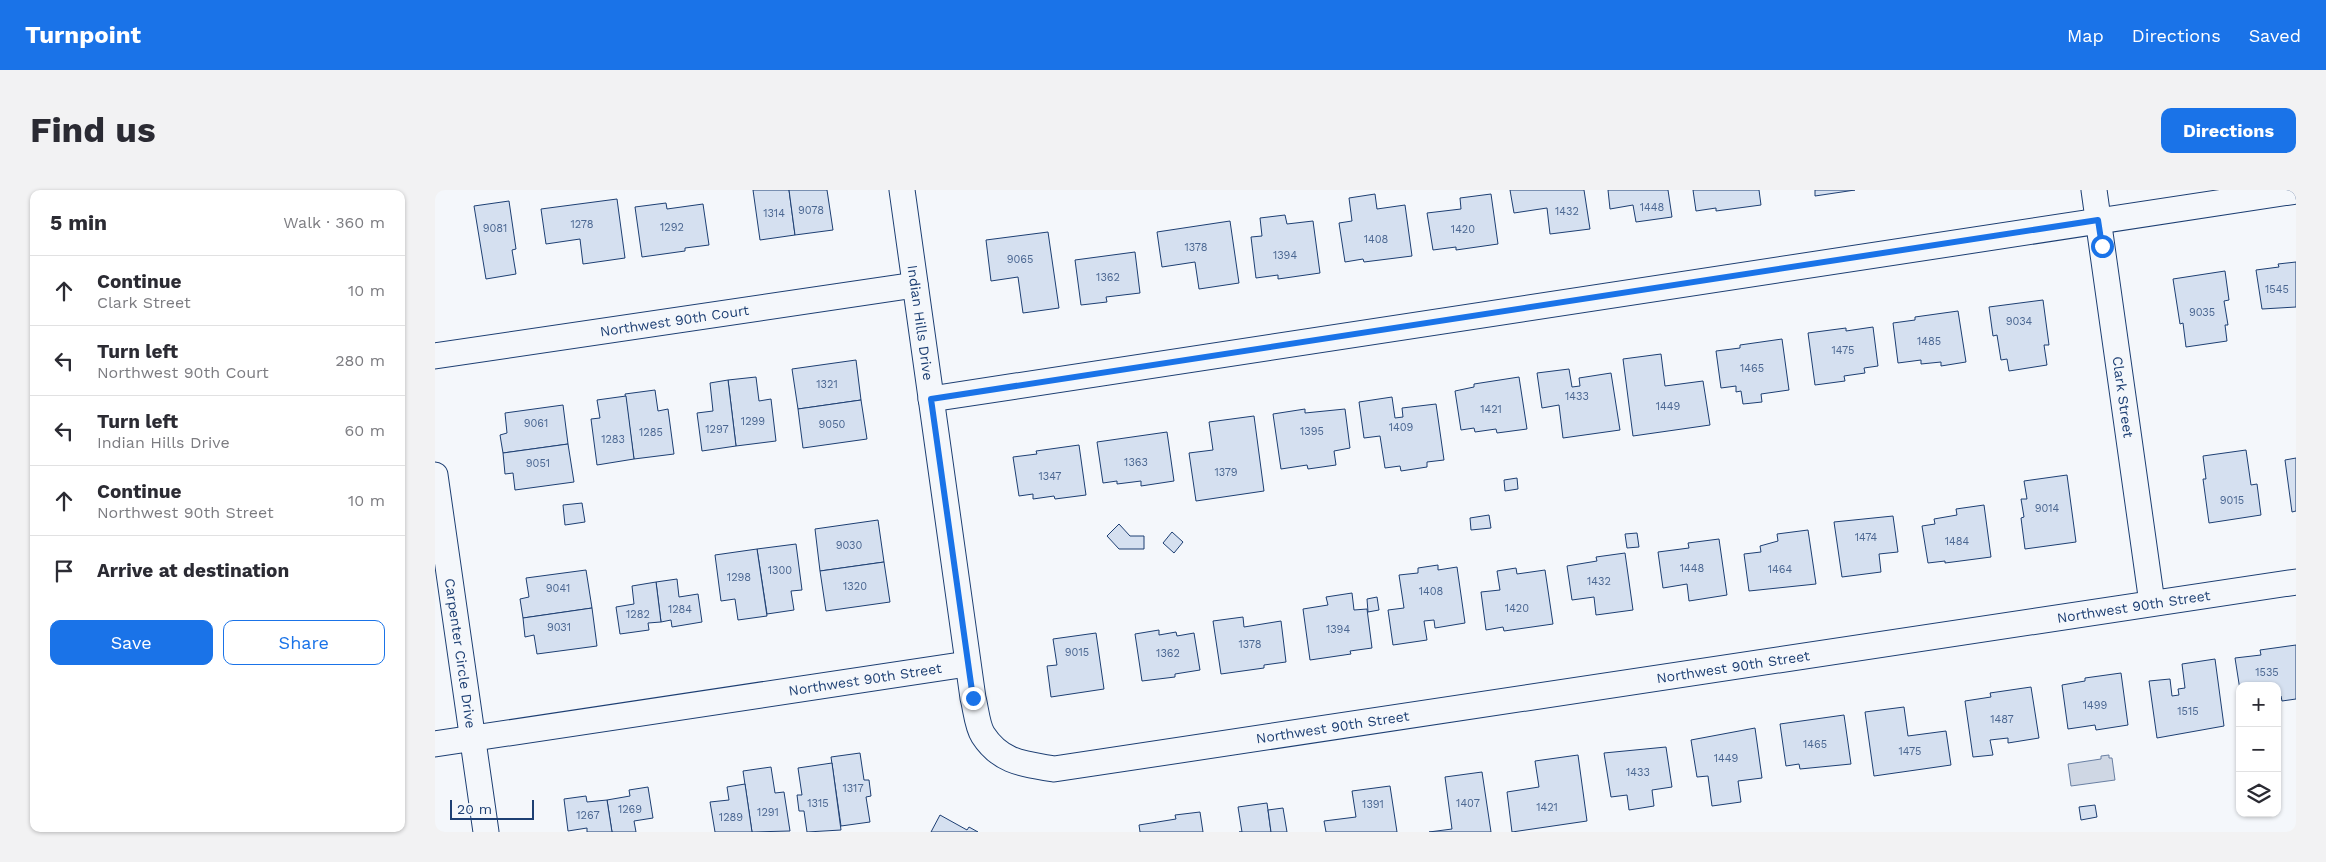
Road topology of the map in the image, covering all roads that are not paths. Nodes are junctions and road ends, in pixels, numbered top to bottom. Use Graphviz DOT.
graph roads {
  1 [pos="902,190"];
  2 [pos="2094,190"];
  3 [pos="2296,191"];
  4 [pos="2098,220"];
  5 [pos="915,285"];
  6 [pos="435,356"];
  7 [pos="931,399"];
  8 [pos="435,475"];
  9 [pos="2296,582"];
  10 [pos="2152,603"];
  11 [pos="967,664"];
  12 [pos="472,738"];
  13 [pos="435,744"];
  14 [pos="486,832"];
  1 -- 5 [label="street, Indian Hills Drive"];
  2 -- 4 [label="street, Clark Street"];
  3 -- 4 [label="street"];
  4 -- 7 [label="street"];
  4 -- 10 [label="street, Clark Street"];
  5 -- 6 [label="street, Northwest 90th Court"];
  5 -- 7 [label="street, Indian Hills Drive"];
  7 -- 11 [label="street, Indian Hills Drive"];
  8 -- 12 [label="street, Carpenter Circle Drive"];
  9 -- 10 [label="street, Northwest 90th Street"];
  10 -- 11 [label="street, Northwest 90th Street"];
  11 -- 12 [label="street, Northwest 90th Street"];
  12 -- 13 [label="street, Northwest 90th Street"];
  12 -- 14 [label="street, Carpenter Circle Drive"];
}
